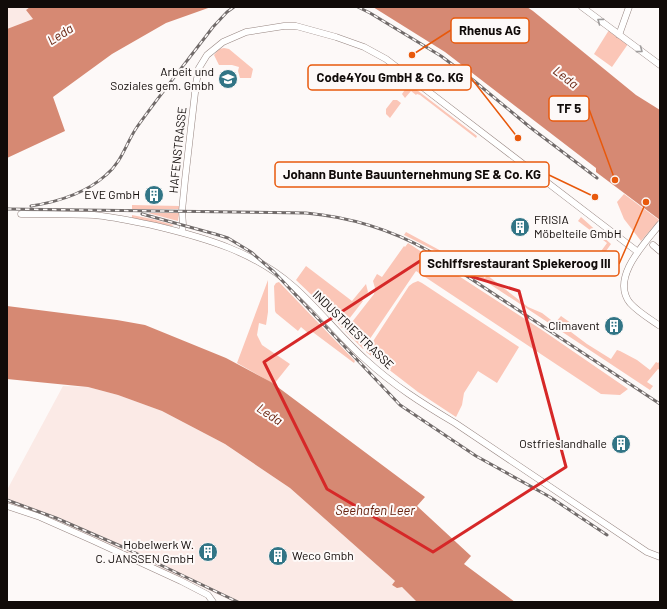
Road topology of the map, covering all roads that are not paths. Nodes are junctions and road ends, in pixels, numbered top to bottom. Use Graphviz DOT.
graph roads {
  1 [pos="582,7"];
  2 [pos="629,7"];
  3 [pos="619,35"];
  4 [pos="660,65"];
  5 [pos="21,214"];
  6 [pos="658,226"];
  7 [pos="182,232"];
  8 [pos="653,245"];
  9 [pos="660,251"];
  10 [pos="638,252"];
  11 [pos="660,326"];
  12 [pos="7,506"];
  13 [pos="660,557"];
  14 [pos="213,602"];
  3 -- 1 [label="street, one-way"];
  2 -- 3 [label="street"];
  3 -- 4 [label="street, one-way"];
  5 -- 7 [label="street, INDUSTRIESTRASSE"];
  6 -- 10 [label="street"];
  7 -- 10 [label="street, HAFENSTRASSE"];
  7 -- 13 [label="street, INDUSTRIESTRASSE"];
  8 -- 9 [label="street"];
  10 -- 11 [label="street"];
  12 -- 14 [label="street"];
}
